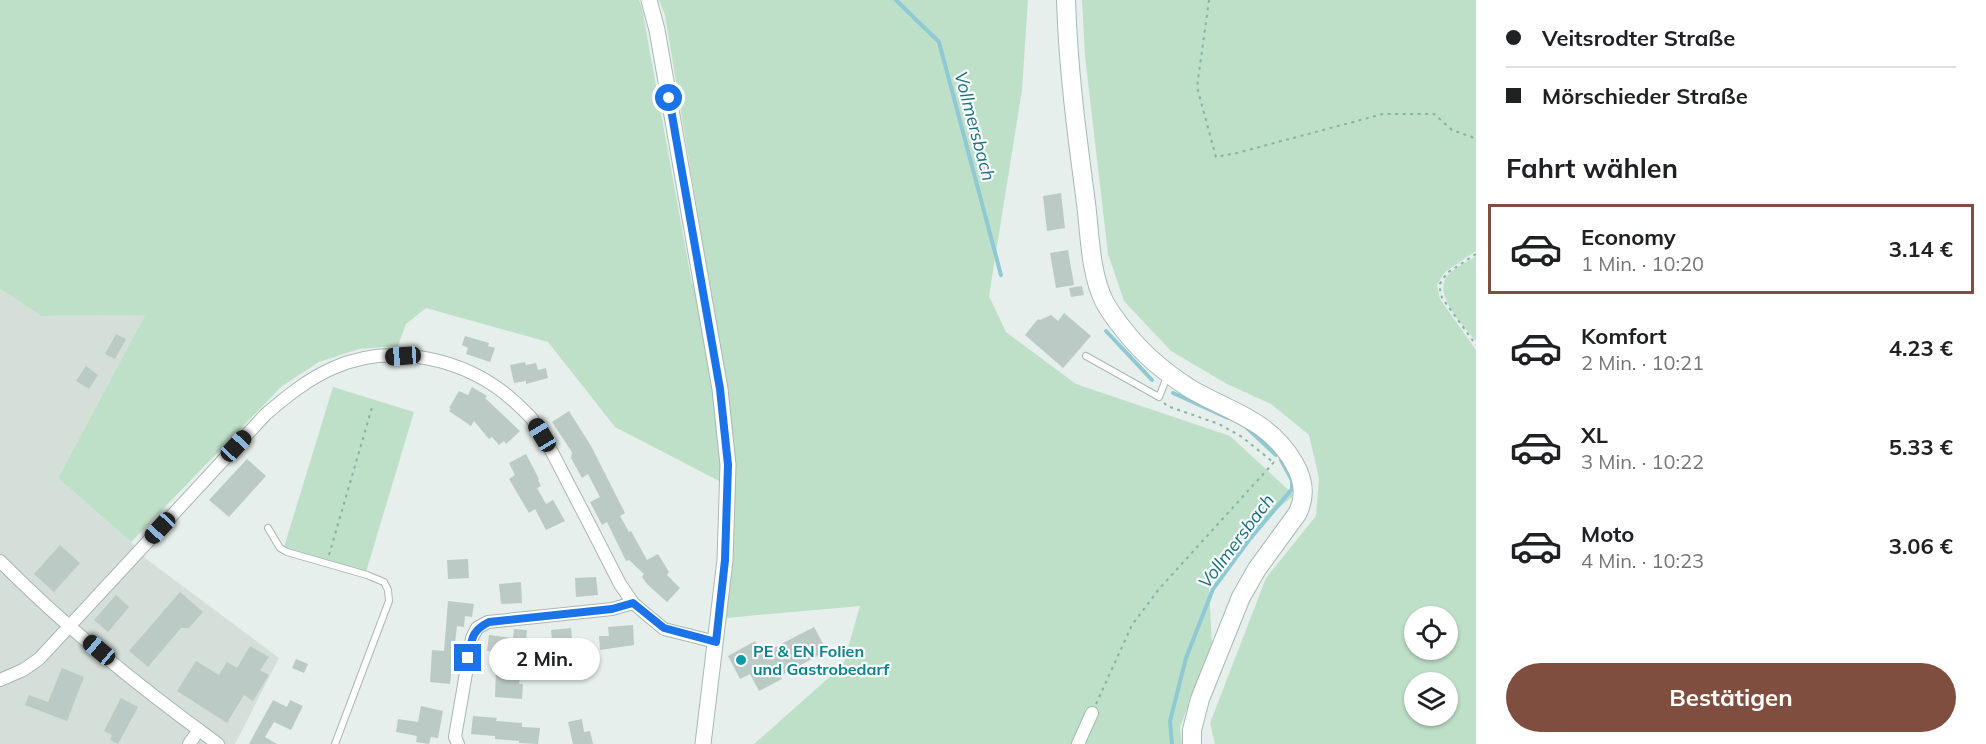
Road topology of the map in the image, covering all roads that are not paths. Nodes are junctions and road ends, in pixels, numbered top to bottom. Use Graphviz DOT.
graph roads {
  1 [pos="649,0"];
  2 [pos="1066,0"];
  3 [pos="1086,356"];
  4 [pos="1168,374"];
  5 [pos="268,528"];
  6 [pos="0,561"];
  7 [pos="633,603"];
  8 [pos="69,626"];
  9 [pos="716,642"];
  10 [pos="0,680"];
  11 [pos="1092,713"];
  12 [pos="199,730"];
  13 [pos="189,744"];
  14 [pos="218,744"];
  15 [pos="335,744"];
  16 [pos="458,744"];
  17 [pos="703,744"];
  18 [pos="1078,744"];
  19 [pos="1192,744"];
  1 -- 9 [label="street"];
  2 -- 4 [label="main road"];
  3 -- 4 [label="lane"];
  4 -- 19 [label="main road"];
  5 -- 15 [label="lane"];
  6 -- 8 [label="street"];
  7 -- 8 [label="street"];
  7 -- 9 [label="street"];
  7 -- 16 [label="street"];
  8 -- 10 [label="street"];
  8 -- 12 [label="street"];
  9 -- 17 [label="street"];
  11 -- 18 [label="street"];
  12 -- 13 [label="street"];
  12 -- 14 [label="street"];
}
